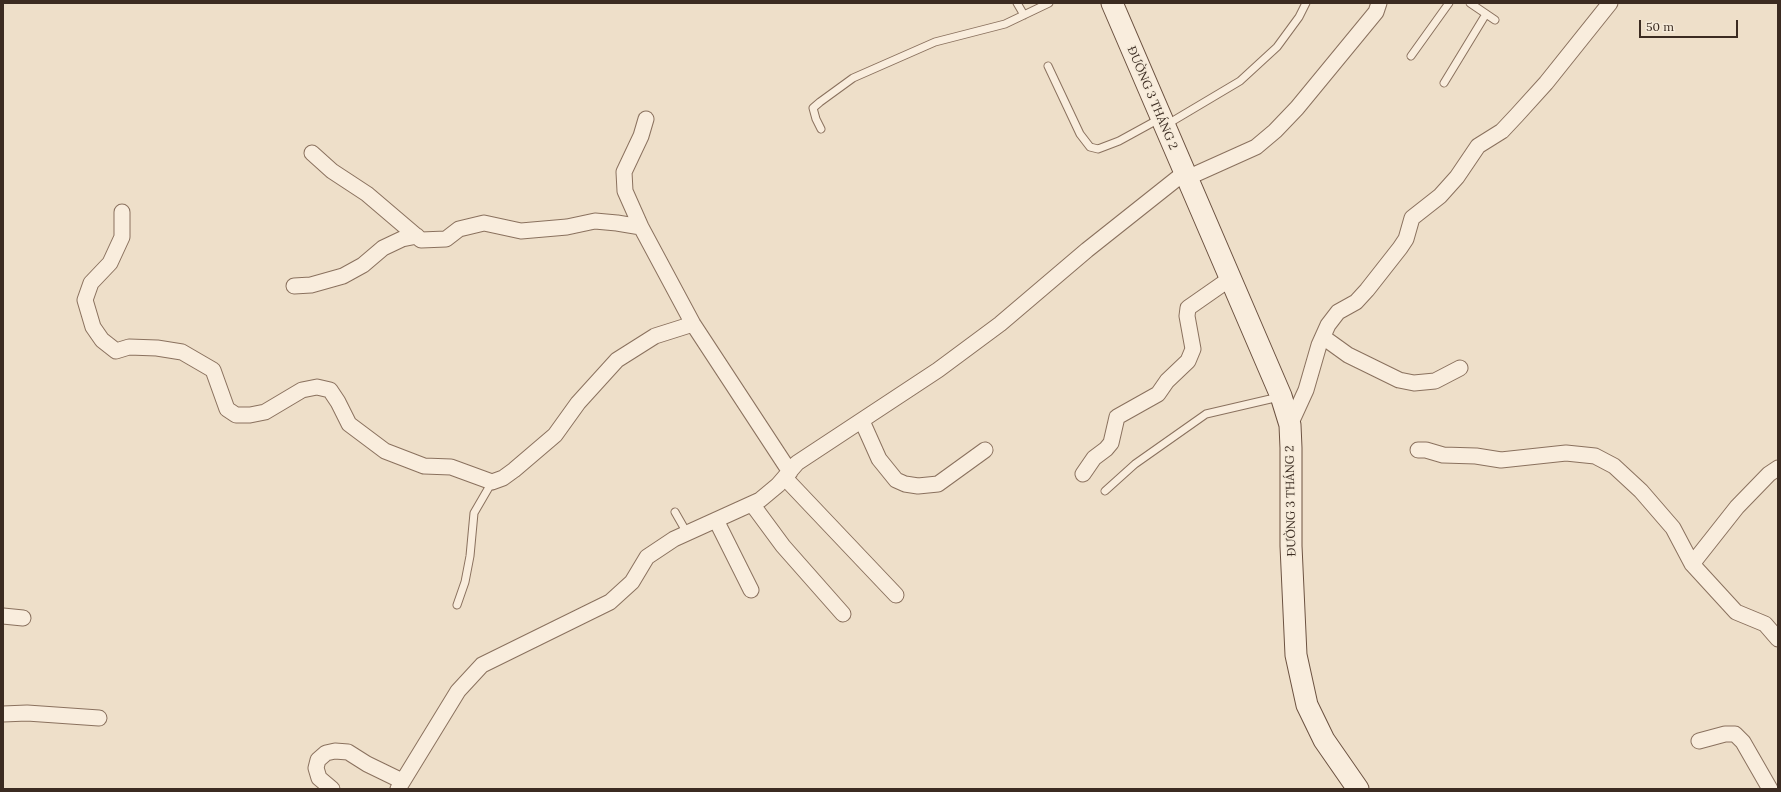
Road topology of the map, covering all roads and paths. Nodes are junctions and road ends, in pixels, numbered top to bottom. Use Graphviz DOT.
graph roads {
  1 [pos="1017,3"];
  2 [pos="1049,3"];
  3 [pos="1112,3"];
  4 [pos="1306,3"];
  5 [pos="1379,3"];
  6 [pos="1448,3"];
  7 [pos="1470,3"];
  8 [pos="1610,3"];
  9 [pos="1486,14"];
  10 [pos="1024,15"];
  11 [pos="1495,20"];
  12 [pos="1411,56"];
  13 [pos="1048,66"];
  14 [pos="1444,83"];
  15 [pos="646,119"];
  16 [pos="1163,122"];
  17 [pos="821,129"];
  18 [pos="312,153"];
  19 [pos="1188,182"];
  20 [pos="122,212"];
  21 [pos="641,227"];
  22 [pos="417,236"];
  23 [pos="1231,278"];
  24 [pos="294,286"];
  25 [pos="693,324"];
  26 [pos="1323,337"];
  27 [pos="1460,368"];
  28 [pos="1281,396"];
  29 [pos="862,421"];
  30 [pos="1290,425"];
  31 [pos="985,450"];
  32 [pos="1418,450"];
  33 [pos="1778,468"];
  34 [pos="1083,474"];
  35 [pos="788,475"];
  36 [pos="492,482"];
  37 [pos="1105,491"];
  38 [pos="752,504"];
  39 [pos="675,512"];
  40 [pos="716,520"];
  41 [pos="687,533"];
  42 [pos="1692,564"];
  43 [pos="751,590"];
  44 [pos="896,595"];
  45 [pos="457,605"];
  46 [pos="842,614"];
  47 [pos="3,616"];
  48 [pos="23,618"];
  49 [pos="1778,639"];
  50 [pos="3,714"];
  51 [pos="99,718"];
  52 [pos="1699,741"];
  53 [pos="400,785"];
  54 [pos="332,789"];
  55 [pos="1358,789"];
  56 [pos="1770,789"];
  1 -- 10 [label="lane"];
  2 -- 10 [label="lane"];
  3 -- 16 [label="main road, ĐƯỜNG 3 THÁNG 2"];
  4 -- 16 [label="lane"];
  5 -- 19 [label="street"];
  6 -- 12 [label="lane"];
  7 -- 9 [label="lane"];
  8 -- 26 [label="street"];
  9 -- 11 [label="lane"];
  9 -- 14 [label="lane"];
  10 -- 17 [label="lane"];
  13 -- 16 [label="lane"];
  15 -- 21 [label="street"];
  16 -- 19 [label="main road, ĐƯỜNG 3 THÁNG 2"];
  18 -- 22 [label="street"];
  19 -- 23 [label="main road, ĐƯỜNG 3 THÁNG 2"];
  19 -- 29 [label="street"];
  20 -- 36 [label="street"];
  21 -- 22 [label="street"];
  21 -- 25 [label="street"];
  22 -- 24 [label="street"];
  23 -- 28 [label="main road, ĐƯỜNG 3 THÁNG 2"];
  23 -- 34 [label="street"];
  25 -- 35 [label="street"];
  25 -- 36 [label="street"];
  26 -- 27 [label="street"];
  26 -- 30 [label="street"];
  28 -- 30 [label="main road, ĐƯỜNG 3 THÁNG 2"];
  28 -- 37 [label="lane"];
  29 -- 31 [label="street"];
  29 -- 35 [label="street"];
  30 -- 55 [label="main road, ĐƯỜNG 3 THÁNG 2"];
  32 -- 42 [label="street"];
  33 -- 42 [label="street"];
  35 -- 38 [label="street"];
  35 -- 44 [label="street"];
  36 -- 45 [label="lane"];
  38 -- 40 [label="street"];
  38 -- 46 [label="street"];
  39 -- 41 [label="lane"];
  40 -- 41 [label="street"];
  40 -- 43 [label="street"];
  41 -- 53 [label="street"];
  42 -- 49 [label="street"];
  47 -- 48 [label="street"];
  50 -- 51 [label="street"];
  52 -- 56 [label="street"];
  53 -- 54 [label="street"];
}
